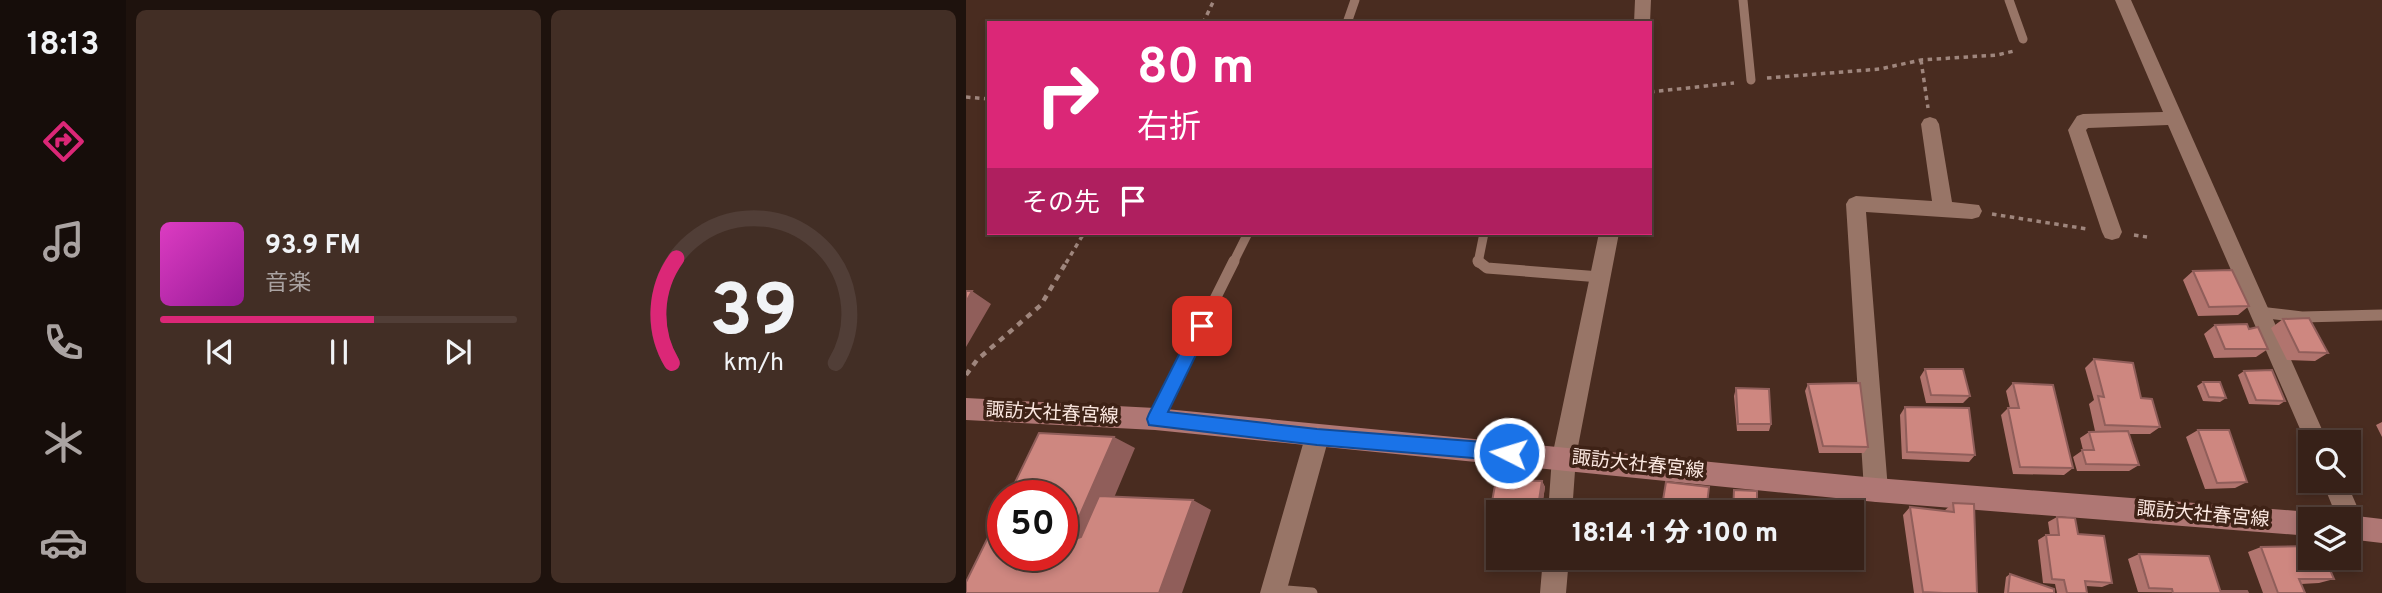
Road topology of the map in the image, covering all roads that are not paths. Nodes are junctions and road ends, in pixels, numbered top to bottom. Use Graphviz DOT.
graph roads {
  1 [pos="1355,0"];
  2 [pos="1643,0"];
  3 [pos="1743,0"];
  4 [pos="2009,0"];
  5 [pos="2123,0"];
  6 [pos="1348,21"];
  7 [pos="1642,21"];
  8 [pos="2023,39"];
  9 [pos="1751,80"];
  10 [pos="2174,118"];
  11 [pos="1930,124"];
  12 [pos="1943,209"];
  13 [pos="1972,211"];
  14 [pos="2112,232"];
  15 [pos="1247,235"];
  16 [pos="1484,235"];
  17 [pos="1609,235"];
  18 [pos="1600,277"];
  19 [pos="2258,312"];
  20 [pos="2382,315"];
  21 [pos="966,409"];
  22 [pos="1155,419"];
  23 [pos="2310,430"];
  24 [pos="1317,437"];
  25 [pos="1564,457"];
  26 [pos="1876,489"];
  27 [pos="1561,500"];
  28 [pos="2298,523"];
  29 [pos="2361,528"];
  30 [pos="2382,531"];
  31 [pos="1555,570"];
  32 [pos="1274,591"];
  33 [pos="1312,593"];
  34 [pos="1553,593"];
  1 -- 6 [label="lane"];
  2 -- 7 [label="street"];
  3 -- 9 [label="lane"];
  4 -- 8 [label="lane"];
  5 -- 10 [label="street"];
  10 -- 14 [label="street"];
  10 -- 19 [label="street"];
  11 -- 12 [label="street"];
  12 -- 13 [label="street"];
  12 -- 26 [label="street"];
  15 -- 22 [label="lane"];
  16 -- 18 [label="lane"];
  17 -- 18 [label="street"];
  18 -- 25 [label="street"];
  19 -- 20 [label="lane"];
  19 -- 23 [label="street"];
  21 -- 22 [label="main road, 諏訪大社春宮線"];
  22 -- 24 [label="main road, 諏訪大社春宮線"];
  24 -- 25 [label="main road, 諏訪大社春宮線"];
  24 -- 32 [label="street"];
  25 -- 26 [label="main road, 諏訪大社春宮線"];
  25 -- 27 [label="street"];
  26 -- 28 [label="main road, 諏訪大社春宮線"];
  29 -- 30 [label="main road"];
  31 -- 34 [label="street"];
  32 -- 33 [label="lane"];
}
